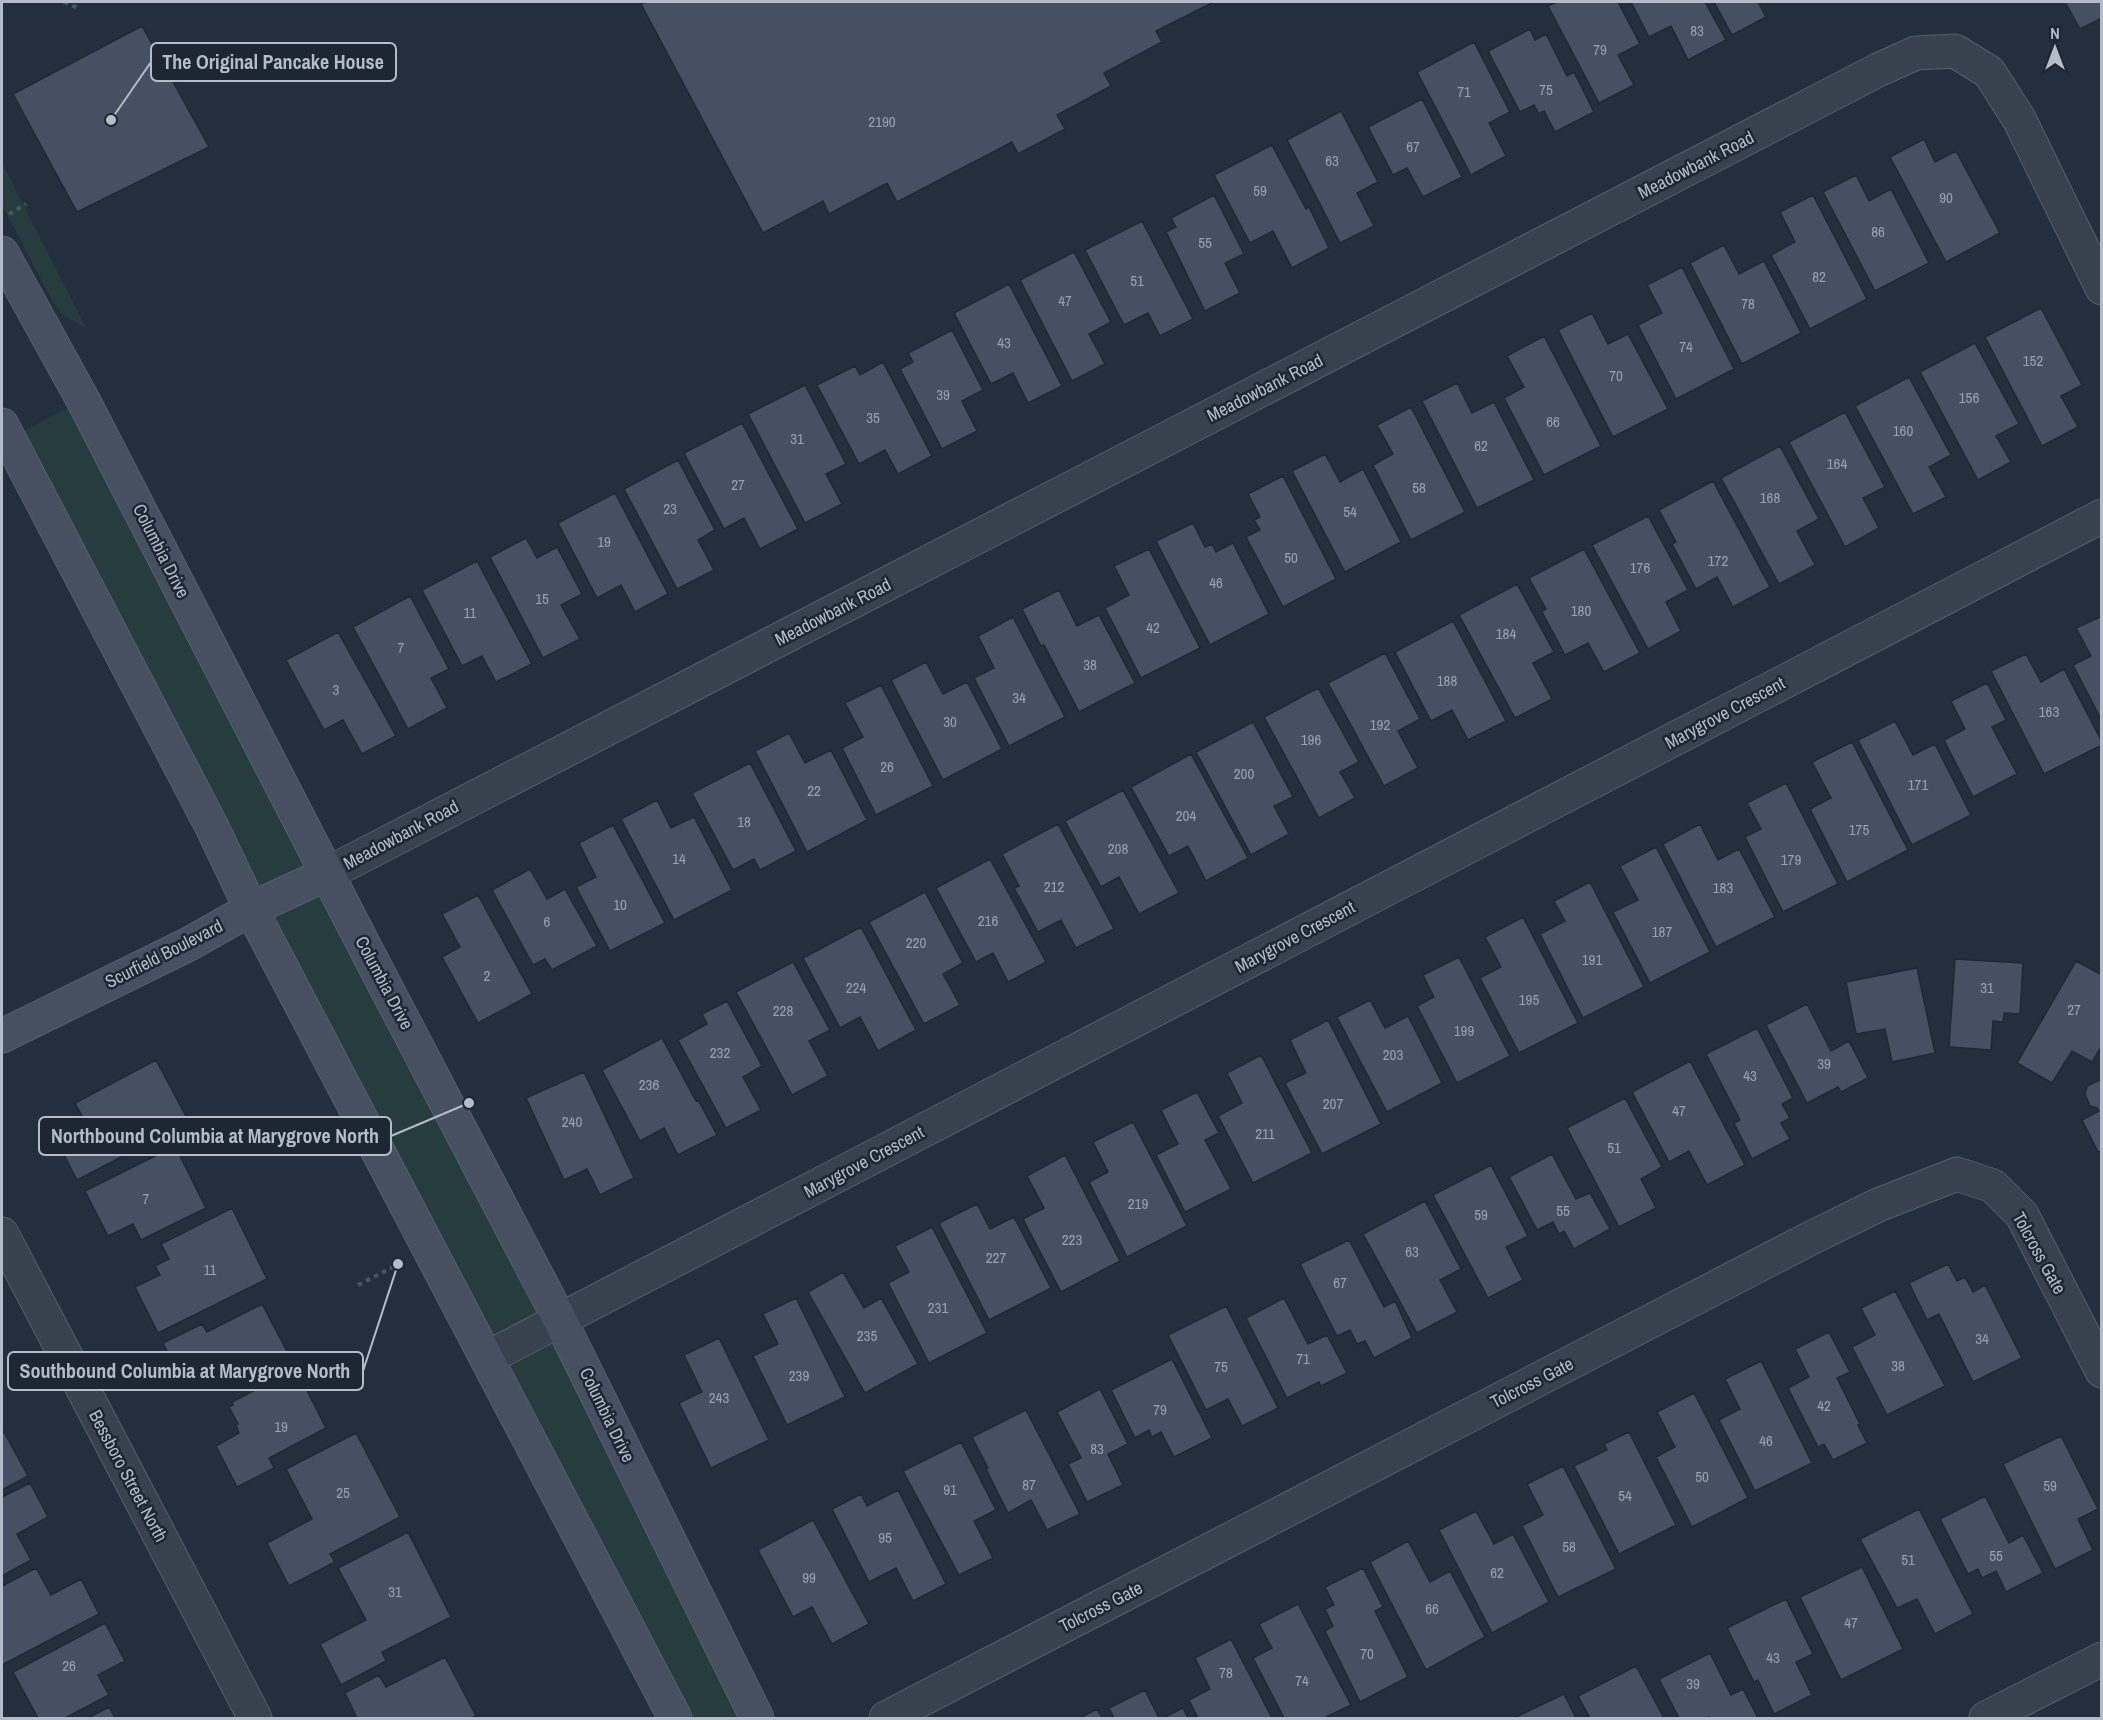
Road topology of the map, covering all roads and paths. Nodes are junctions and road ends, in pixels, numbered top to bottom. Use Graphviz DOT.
graph roads {
  1 [pos="64,2"];
  2 [pos="78,8"];
  3 [pos="26,204"];
  4 [pos="9,214"];
  5 [pos="2,253"];
  6 [pos="2102,288"];
  7 [pos="2,425"];
  8 [pos="2102,516"];
  9 [pos="327,874"];
  10 [pos="251,909"];
  11 [pos="2,1036"];
  12 [pos="2,1234"];
  13 [pos="398,1264"];
  14 [pos="358,1285"];
  15 [pos="560,1320"];
  16 [pos="487,1358"];
  17 [pos="2102,1371"];
  18 [pos="2102,1659"];
  19 [pos="255,1719"];
  20 [pos="675,1719"];
  21 [pos="757,1719"];
  22 [pos="886,1719"];
  23 [pos="1986,1719"];
  1 -- 2 [label="path"];
  3 -- 4 [label="path"];
  5 -- 9 [label="street, Columbia Drive"];
  6 -- 9 [label="street, Meadowbank Road"];
  7 -- 10 [label="street"];
  8 -- 15 [label="street, Marygrove Crescent"];
  9 -- 10 [label="street, Scurfield Boulevard"];
  9 -- 15 [label="street, Columbia Drive"];
  10 -- 11 [label="street, Scurfield Boulevard"];
  10 -- 16 [label="street"];
  12 -- 19 [label="street, Bessboro Street North"];
  13 -- 14 [label="path"];
  15 -- 16 [label="street, Marygrove Crescent"];
  15 -- 21 [label="street, Columbia Drive"];
  16 -- 20 [label="street"];
  17 -- 22 [label="street, Tolcross Gate"];
  18 -- 23 [label="street"];
}
